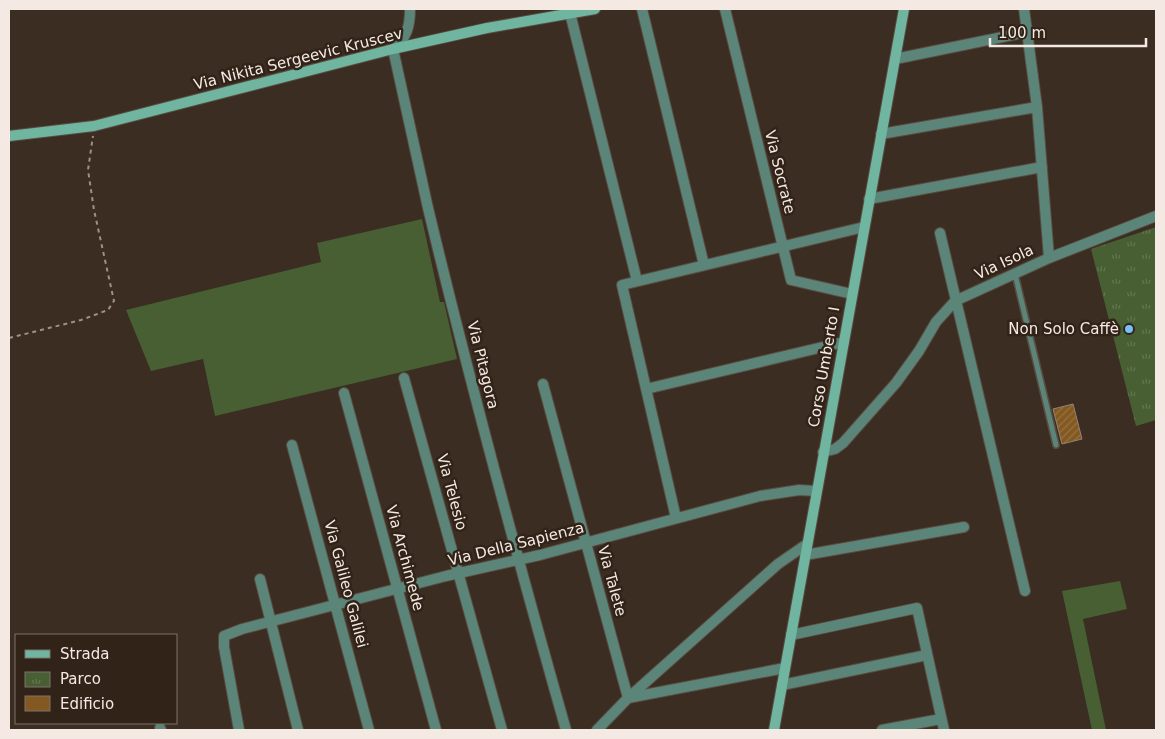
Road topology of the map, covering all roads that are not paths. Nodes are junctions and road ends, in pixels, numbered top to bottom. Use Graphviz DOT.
graph roads {
  1 [pos="410,9"];
  2 [pos="595,9"];
  3 [pos="642,9"];
  4 [pos="725,9"];
  5 [pos="904,9"];
  6 [pos="1024,9"];
  7 [pos="570,13"];
  8 [pos="1027,32"];
  9 [pos="394,49"];
  10 [pos="894,59"];
  11 [pos="1037,107"];
  12 [pos="881,134"];
  13 [pos="9,136"];
  14 [pos="1042,166"];
  15 [pos="869,200"];
  16 [pos="1156,216"];
  17 [pos="864,227"];
  18 [pos="940,233"];
  19 [pos="782,246"];
  20 [pos="1049,258"];
  21 [pos="704,265"];
  22 [pos="1016,274"];
  23 [pos="637,281"];
  24 [pos="852,294"];
  25 [pos="955,301"];
  26 [pos="844,342"];
  27 [pos="404,378"];
  28 [pos="543,384"];
  29 [pos="646,388"];
  30 [pos="344,393"];
  31 [pos="292,445"];
  32 [pos="1056,445"];
  33 [pos="824,452"];
  34 [pos="816,491"];
  35 [pos="676,518"];
  36 [pos="964,528"];
  37 [pos="586,542"];
  38 [pos="807,544"];
  39 [pos="805,555"];
  40 [pos="518,560"];
  41 [pos="458,573"];
  42 [pos="260,580"];
  43 [pos="398,589"];
  44 [pos="1025,591"];
  45 [pos="337,605"];
  46 [pos="271,622"];
  47 [pos="791,634"];
  48 [pos="927,655"];
  49 [pos="785,668"];
  50 [pos="782,686"];
  51 [pos="628,698"];
  52 [pos="942,719"];
  53 [pos="239,730"];
  54 [pos="298,730"];
  55 [pos="369,730"];
  56 [pos="436,730"];
  57 [pos="502,730"];
  58 [pos="566,730"];
  59 [pos="598,730"];
  60 [pos="774,730"];
  61 [pos="882,730"];
  62 [pos="944,730"];
  1 -- 9 [label="street"];
  2 -- 7 [label="street, Via Nikita Sergeevic Kruscev"];
  3 -- 21 [label="street"];
  4 -- 19 [label="street, Via Socrate"];
  5 -- 10 [label="street, Corso Umberto I"];
  6 -- 8 [label="street, Via Isola"];
  7 -- 9 [label="street, Via Nikita Sergeevic Kruscev"];
  7 -- 23 [label="street"];
  8 -- 10 [label="street"];
  8 -- 11 [label="street, Via Isola"];
  9 -- 13 [label="street, Via Nikita Sergeevic Kruscev"];
  9 -- 40 [label="street, Via Pitagora"];
  10 -- 12 [label="street, Corso Umberto I"];
  11 -- 12 [label="street"];
  11 -- 14 [label="street, Via Isola"];
  12 -- 15 [label="street, Corso Umberto I"];
  14 -- 15 [label="street"];
  14 -- 20 [label="street, Via Isola"];
  15 -- 17 [label="street, Corso Umberto I"];
  16 -- 20 [label="street"];
  17 -- 19 [label="street"];
  17 -- 24 [label="street, Corso Umberto I"];
  18 -- 25 [label="street"];
  19 -- 21 [label="street"];
  19 -- 24 [label="street, Via Socrate"];
  20 -- 22 [label="street, Via Isola"];
  21 -- 23 [label="street"];
  22 -- 25 [label="street, Via Isola"];
  22 -- 32 [label="lane"];
  23 -- 29 [label="street"];
  24 -- 26 [label="street, Corso Umberto I"];
  25 -- 33 [label="street, Via Isola"];
  25 -- 44 [label="street"];
  26 -- 29 [label="street"];
  26 -- 33 [label="street, Corso Umberto I"];
  27 -- 41 [label="street, Via Telesio"];
  28 -- 37 [label="street, Via Talete"];
  29 -- 35 [label="street"];
  30 -- 43 [label="street, Via Archimede"];
  31 -- 45 [label="street, Via Galileo Galilei"];
  33 -- 34 [label="street, Corso Umberto I"];
  34 -- 35 [label="street, Via Della Sapienza"];
  34 -- 38 [label="street, Corso Umberto I"];
  35 -- 37 [label="street, Via Della Sapienza"];
  36 -- 39 [label="street"];
  37 -- 40 [label="street, Via Della Sapienza"];
  37 -- 51 [label="street, Via Talete"];
  38 -- 39 [label="street, Corso Umberto I"];
  38 -- 51 [label="street"];
  39 -- 47 [label="street, Corso Umberto I"];
  40 -- 41 [label="street, Via Della Sapienza"];
  40 -- 58 [label="street, Via Pitagora"];
  41 -- 43 [label="street, Via Della Sapienza"];
  41 -- 57 [label="street, Via Telesio"];
  42 -- 46 [label="street"];
  43 -- 45 [label="street, Via Della Sapienza"];
  43 -- 56 [label="street, Via Archimede"];
  45 -- 46 [label="street, Via Della Sapienza"];
  45 -- 55 [label="street, Via Galileo Galilei"];
  46 -- 53 [label="street, Via Della Sapienza"];
  46 -- 54 [label="street"];
  47 -- 48 [label="street"];
  47 -- 49 [label="street, Corso Umberto I"];
  48 -- 50 [label="street"];
  48 -- 52 [label="street"];
  49 -- 50 [label="street, Corso Umberto I"];
  49 -- 51 [label="street"];
  50 -- 60 [label="street, Corso Umberto I"];
  51 -- 59 [label="street"];
  52 -- 61 [label="street"];
  52 -- 62 [label="street"];
}
